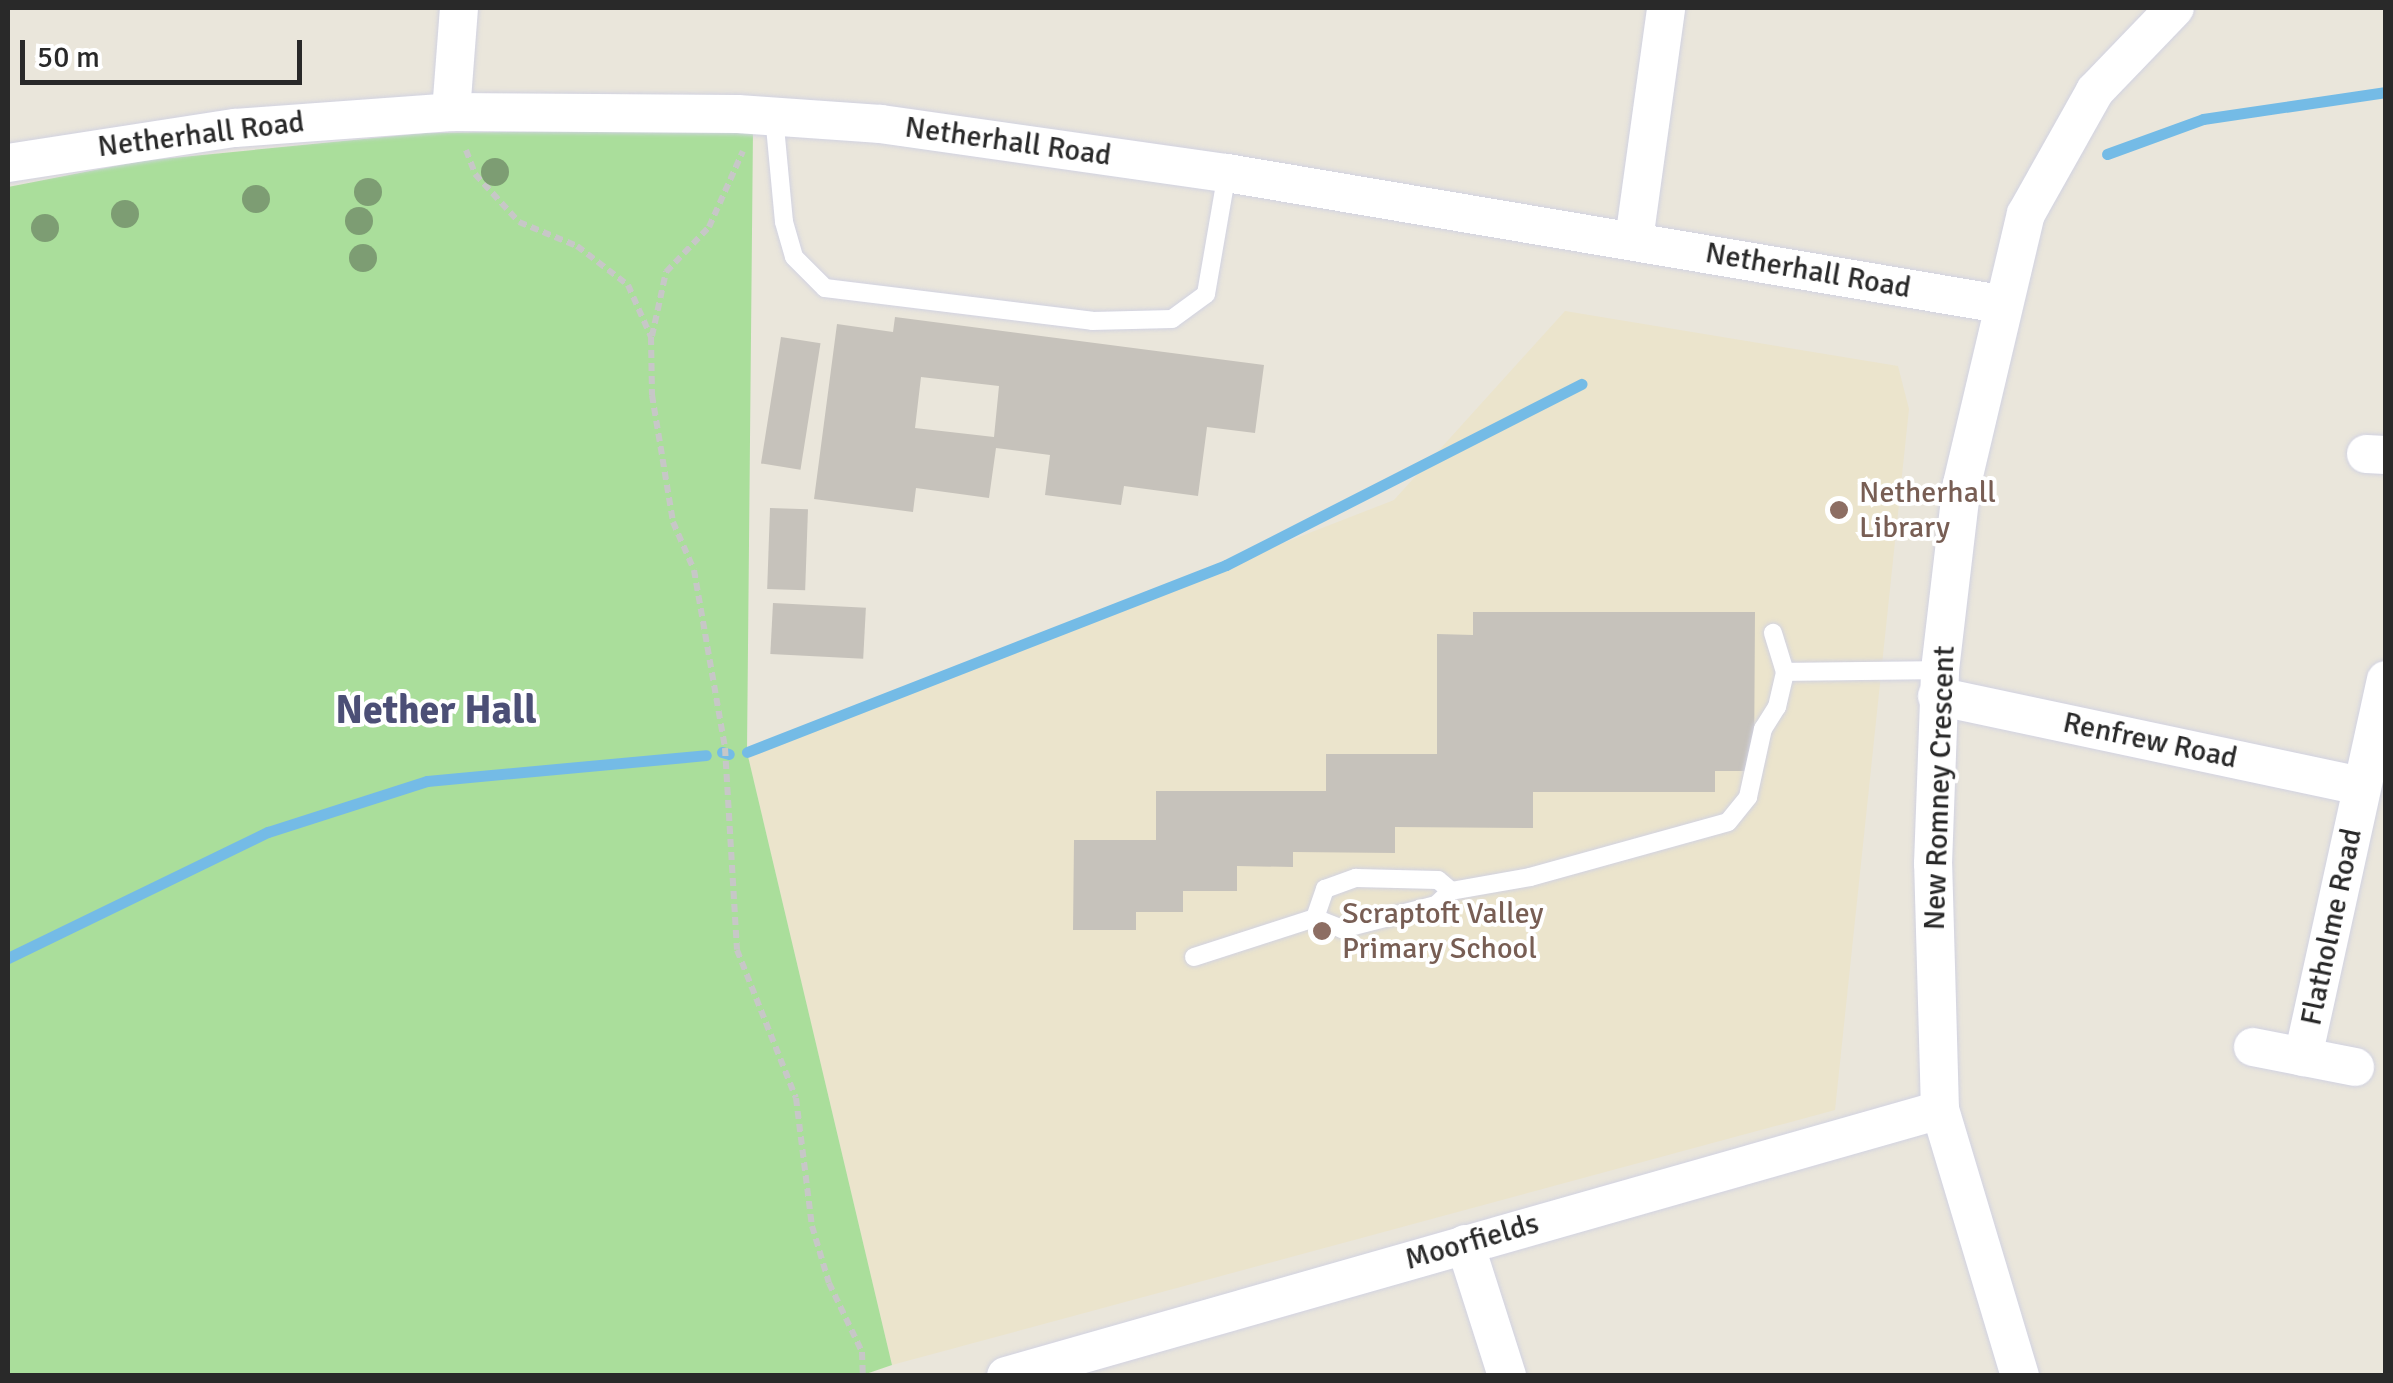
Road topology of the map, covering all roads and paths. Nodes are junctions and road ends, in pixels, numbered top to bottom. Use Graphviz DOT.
graph roads {
  1 [pos="459,8"];
  2 [pos="1666,8"];
  3 [pos="2176,8"];
  4 [pos="451,112"];
  5 [pos="756,115"];
  6 [pos="8,163"];
  7 [pos="1227,173"];
  8 [pos="1634,240"];
  9 [pos="2000,304"];
  10 [pos="651,337"];
  11 [pos="1773,633"];
  12 [pos="1785,672"];
  13 [pos="2386,680"];
  14 [pos="1939,683"];
  15 [pos="2362,786"];
  16 [pos="1450,891"];
  17 [pos="1316,918"];
  18 [pos="1194,957"];
  19 [pos="2253,1047"];
  20 [pos="2303,1057"];
  21 [pos="2355,1067"];
  22 [pos="1940,1110"];
  23 [pos="1465,1244"];
  24 [pos="863,1376"];
  25 [pos="1006,1376"];
  26 [pos="1507,1376"];
  27 [pos="2020,1376"];
  1 -- 4 [label="street"];
  2 -- 8 [label="street"];
  3 -- 9 [label="street, New Romney Crescent"];
  4 -- 5 [label="street, Netherhall Road"];
  4 -- 6 [label="street, Netherhall Road"];
  4 -- 10 [label="path"];
  5 -- 7 [label="street, Netherhall Road"];
  5 -- 7 [label="lane"];
  5 -- 10 [label="path"];
  7 -- 8 [label="street, Netherhall Road"];
  8 -- 9 [label="street, Netherhall Road"];
  9 -- 14 [label="street, New Romney Crescent"];
  10 -- 24 [label="path"];
  11 -- 12 [label="lane"];
  12 -- 14 [label="lane"];
  12 -- 16 [label="lane"];
  13 -- 15 [label="street, Flatholme Road"];
  14 -- 15 [label="street, Renfrew Road"];
  14 -- 22 [label="street, New Romney Crescent"];
  15 -- 20 [label="street, Flatholme Road"];
  16 -- 17 [label="lane"];
  16 -- 17 [label="lane"];
  17 -- 18 [label="lane"];
  19 -- 20 [label="street, Flatholme Road"];
  20 -- 21 [label="street, Flatholme Road"];
  22 -- 23 [label="street, Moorfields"];
  22 -- 27 [label="street, New Romney Crescent"];
  23 -- 25 [label="street, Moorfields"];
  23 -- 26 [label="street"];
}
